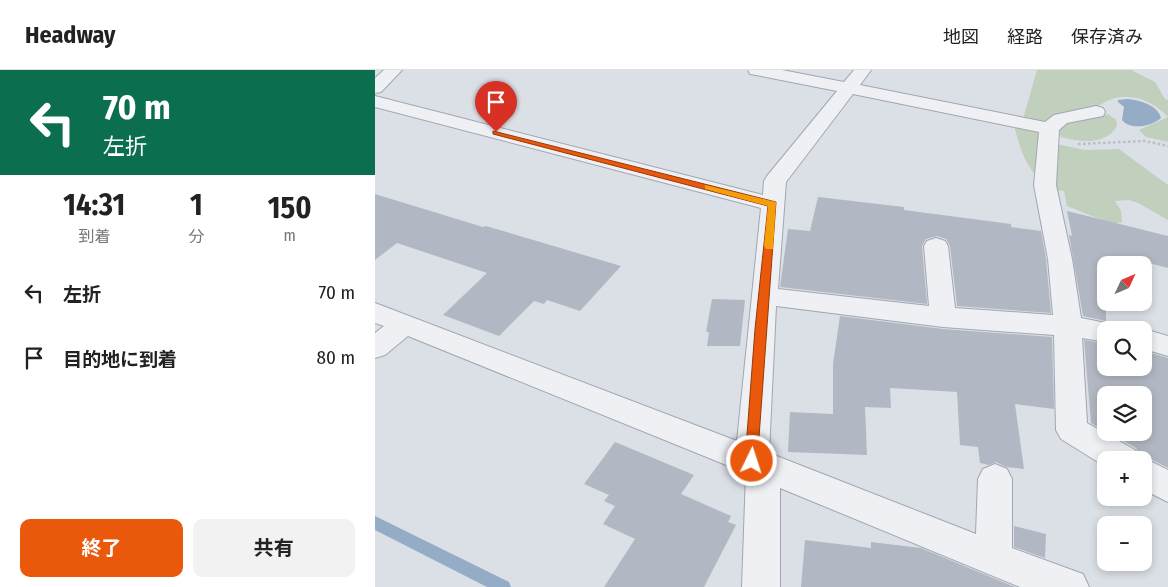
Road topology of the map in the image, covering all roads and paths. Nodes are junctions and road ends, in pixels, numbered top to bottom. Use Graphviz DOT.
graph roads {
  1 [pos="394,70"];
  2 [pos="756,70"];
  3 [pos="855,79"];
  4 [pos="375,88"];
  5 [pos="375,101"];
  6 [pos="1096,112"];
  7 [pos="1048,133"];
  8 [pos="1168,146"];
  9 [pos="773,204"];
  10 [pos="936,246"];
  11 [pos="765,296"];
  12 [pos="375,312"];
  13 [pos="943,317"];
  14 [pos="405,324"];
  15 [pos="1069,326"];
  16 [pos="1097,331"];
  17 [pos="1152,341"];
  18 [pos="1168,346"];
  19 [pos="375,348"];
  20 [pos="1108,451"];
  21 [pos="757,463"];
  22 [pos="1152,478"];
  23 [pos="995,479"];
  24 [pos="1168,487"];
  25 [pos="1000,570"];
  26 [pos="761,587"];
  27 [pos="1070,587"];
  1 -- 4 [label="street"];
  2 -- 3 [label="street"];
  3 -- 7 [label="street"];
  3 -- 9 [label="street"];
  5 -- 9 [label="street"];
  6 -- 7 [label="street"];
  7 -- 8 [label="path"];
  7 -- 15 [label="street"];
  9 -- 11 [label="street"];
  10 -- 13 [label="street"];
  11 -- 13 [label="street"];
  11 -- 21 [label="street"];
  12 -- 14 [label="street"];
  13 -- 15 [label="street"];
  14 -- 19 [label="street"];
  14 -- 21 [label="street"];
  15 -- 16 [label="street"];
  15 -- 20 [label="street"];
  17 -- 18 [label="street"];
  21 -- 25 [label="street"];
  21 -- 26 [label="street"];
  22 -- 24 [label="street"];
  23 -- 25 [label="street"];
  25 -- 27 [label="street"];
}
